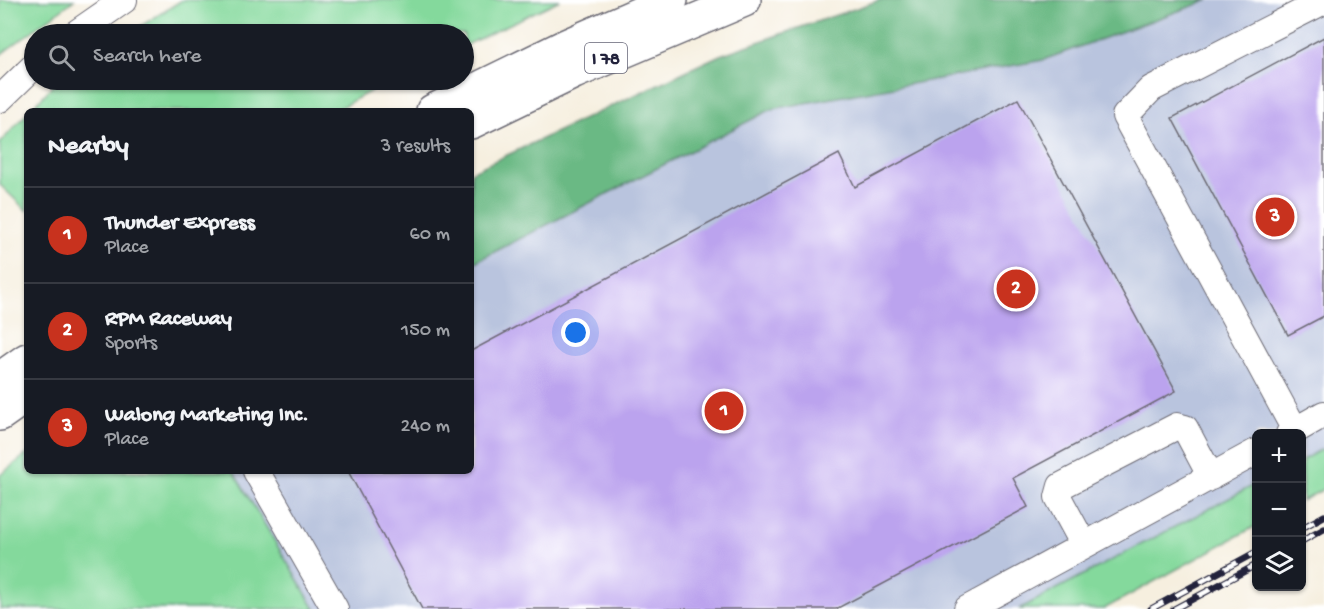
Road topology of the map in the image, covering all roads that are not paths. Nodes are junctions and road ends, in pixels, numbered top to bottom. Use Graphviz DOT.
graph roads {
  1 [pos="124,0"];
  2 [pos="672,0"];
  3 [pos="744,0"];
  4 [pos="1324,1"];
  5 [pos="89,24"];
  6 [pos="24,76"];
  7 [pos="0,99"];
  8 [pos="439,108"];
  9 [pos="474,121"];
  10 [pos="24,362"];
  11 [pos="0,379"];
  12 [pos="24,397"];
  13 [pos="0,414"];
  14 [pos="1324,414"];
  15 [pos="1290,429"];
  16 [pos="1297,429"];
  17 [pos="1252,455"];
  18 [pos="258,474"];
  19 [pos="1211,477"];
  20 [pos="1084,545"];
  21 [pos="335,609"];
  22 [pos="967,609"];
  1 -- 5 [label="street"];
  2 -- 8 [label="highway, I 78"];
  3 -- 9 [label="highway, I 78"];
  4 -- 15 [label="street"];
  6 -- 7 [label="street"];
  10 -- 11 [label="highway"];
  12 -- 13 [label="highway"];
  14 -- 16 [label="street"];
  17 -- 19 [label="street"];
  18 -- 21 [label="street"];
  19 -- 20 [label="street"];
  19 -- 20 [label="street"];
  20 -- 22 [label="street"];
}
